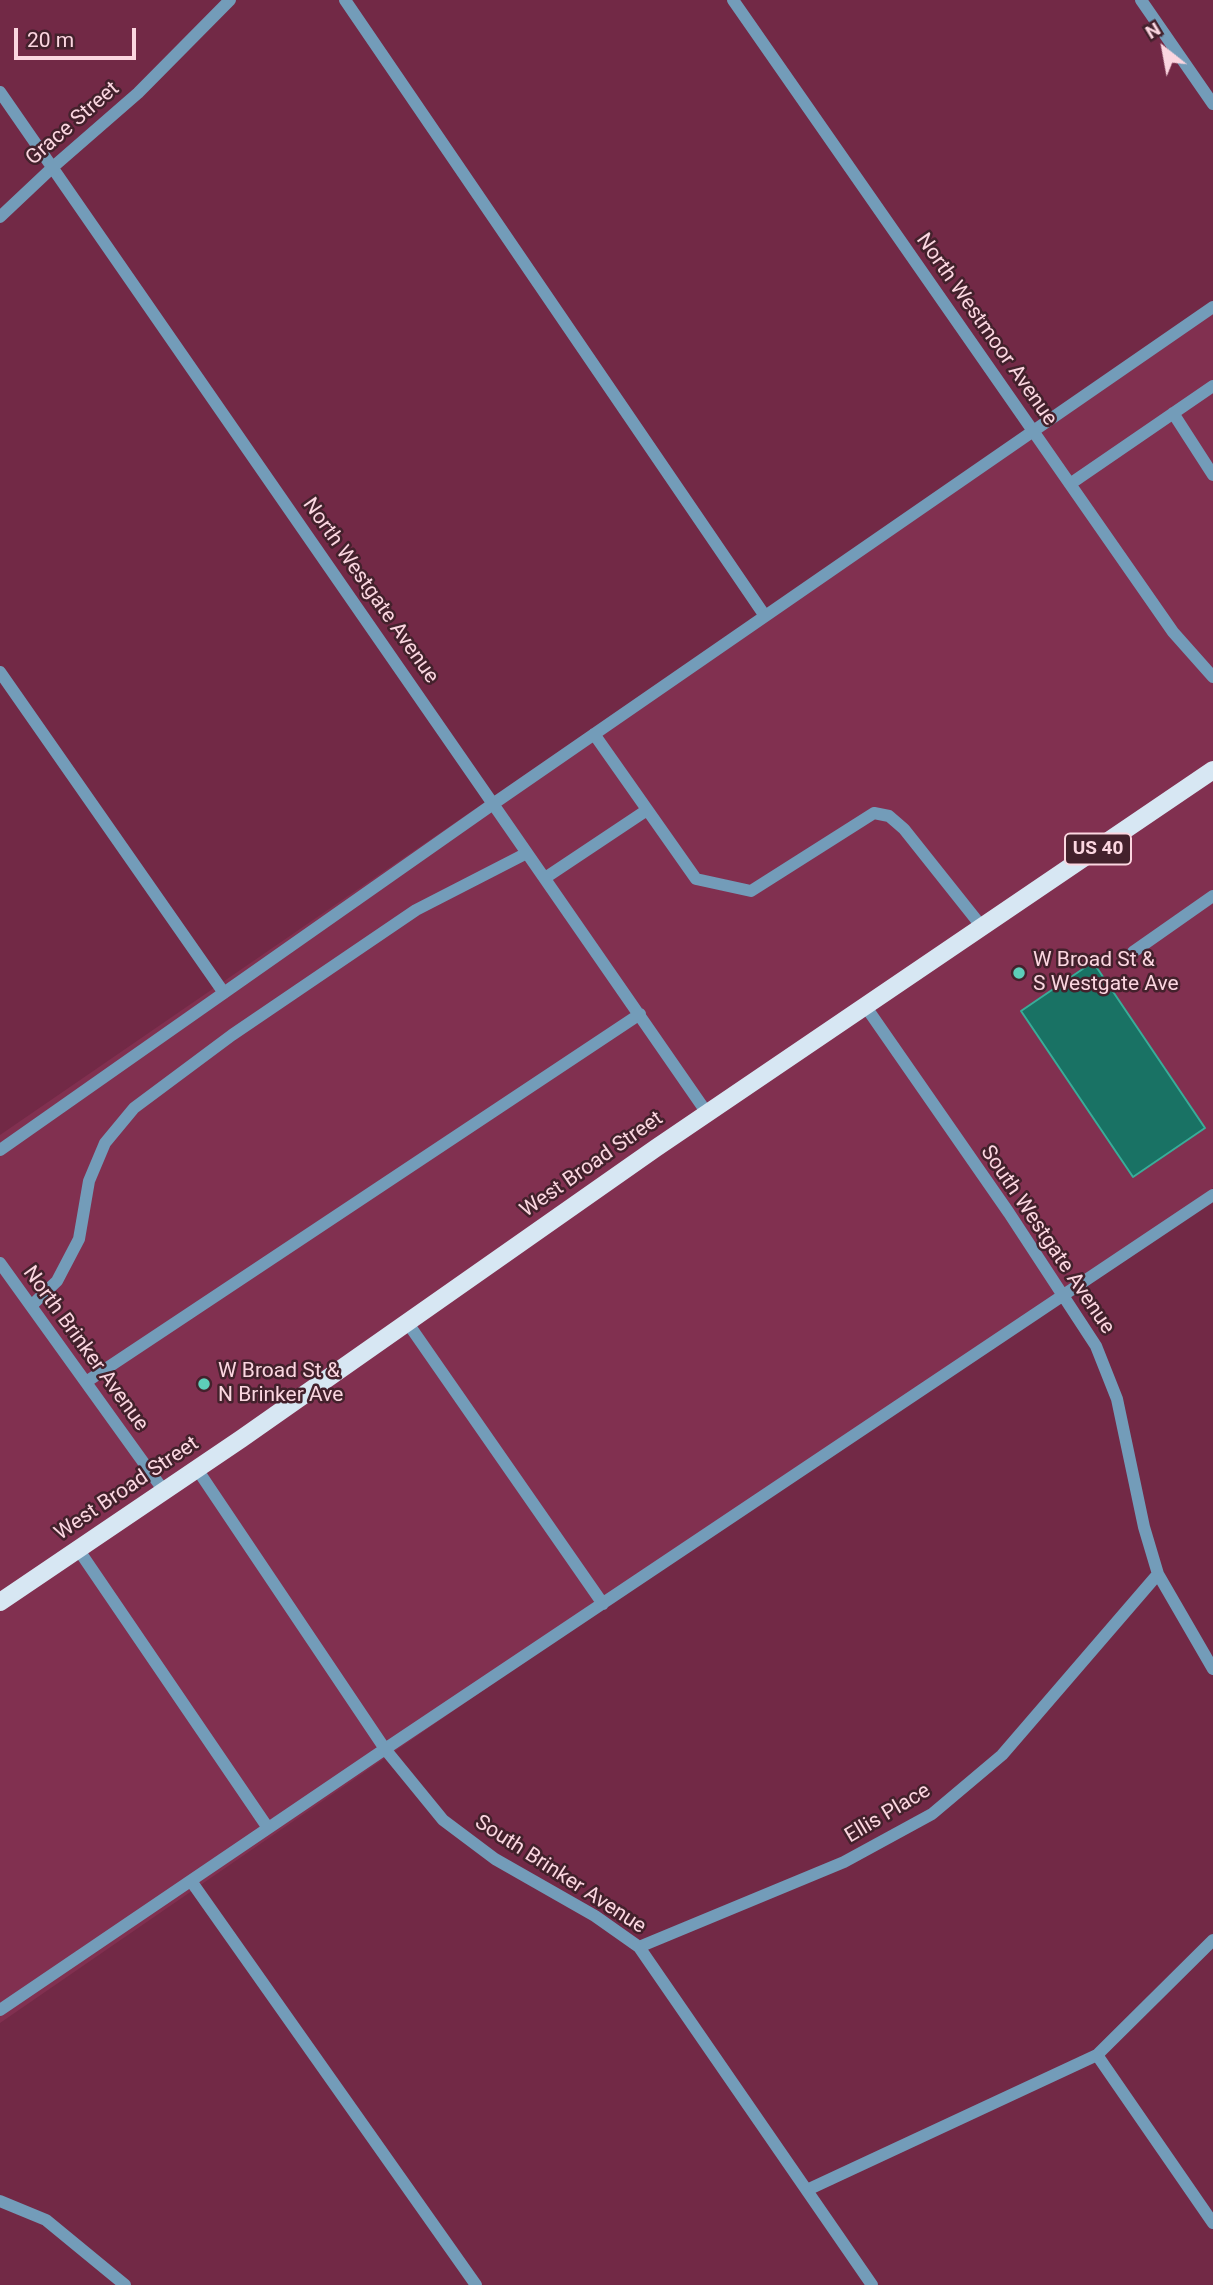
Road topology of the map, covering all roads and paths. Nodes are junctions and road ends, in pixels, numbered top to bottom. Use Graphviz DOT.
graph roads {
  1 [pos="230,0"];
  2 [pos="345,0"];
  3 [pos="733,0"];
  4 [pos="1141,0"];
  5 [pos="0,92"];
  6 [pos="1213,104"];
  7 [pos="52,167"];
  8 [pos="0,217"];
  9 [pos="1213,307"];
  10 [pos="1213,386"];
  11 [pos="1173,414"];
  12 [pos="1033,431"];
  13 [pos="1213,475"];
  14 [pos="1070,484"];
  15 [pos="765,616"];
  16 [pos="0,672"];
  17 [pos="1213,677"];
  18 [pos="594,734"];
  19 [pos="1213,771"];
  20 [pos="493,804"];
  21 [pos="647,810"];
  22 [pos="527,853"];
  23 [pos="545,878"];
  24 [pos="1213,896"];
  25 [pos="982,927"];
  26 [pos="1133,952"];
  27 [pos="224,993"];
  28 [pos="866,1007"];
  29 [pos="640,1014"];
  30 [pos="707,1113"];
  31 [pos="0,1150"];
  32 [pos="1213,1195"];
  33 [pos="0,1263"];
  34 [pos="1064,1296"];
  35 [pos="31,1306"];
  36 [pos="407,1322"];
  37 [pos="86,1382"];
  38 [pos="197,1469"];
  39 [pos="164,1491"];
  40 [pos="78,1549"];
  41 [pos="1158,1574"];
  42 [pos="0,1602"];
  43 [pos="603,1604"];
  44 [pos="1213,1669"];
  45 [pos="385,1749"];
  46 [pos="268,1828"];
  47 [pos="191,1881"];
  48 [pos="1213,1940"];
  49 [pos="639,1947"];
  50 [pos="0,2010"];
  51 [pos="1097,2055"];
  52 [pos="807,2190"];
  53 [pos="0,2201"];
  54 [pos="1213,2223"];
  55 [pos="125,2285"];
  56 [pos="476,2285"];
  57 [pos="872,2285"];
  1 -- 7 [label="street, Grace Street"];
  2 -- 15 [label="street"];
  3 -- 12 [label="street, North Westmoor Avenue"];
  4 -- 6 [label="street"];
  5 -- 7 [label="street, North Westgate Avenue"];
  7 -- 8 [label="street, Grace Street"];
  7 -- 20 [label="street, North Westgate Avenue"];
  9 -- 12 [label="street"];
  10 -- 11 [label="street"];
  11 -- 13 [label="street"];
  11 -- 14 [label="street"];
  12 -- 14 [label="street, North Westmoor Avenue"];
  12 -- 15 [label="street"];
  14 -- 17 [label="street, North Westmoor Avenue"];
  15 -- 18 [label="street"];
  16 -- 27 [label="street"];
  18 -- 20 [label="street"];
  18 -- 21 [label="street"];
  19 -- 25 [label="main road, West Broad Street / US 40"];
  20 -- 22 [label="street, North Westgate Avenue"];
  20 -- 27 [label="street"];
  21 -- 23 [label="street"];
  21 -- 25 [label="street"];
  22 -- 23 [label="street, North Westgate Avenue"];
  22 -- 35 [label="street"];
  23 -- 29 [label="street, North Westgate Avenue"];
  24 -- 26 [label="street"];
  25 -- 28 [label="main road, West Broad Street / US 40"];
  27 -- 31 [label="street"];
  28 -- 30 [label="main road, West Broad Street / US 40"];
  28 -- 34 [label="street, South Westgate Avenue"];
  29 -- 30 [label="street, North Westgate Avenue"];
  29 -- 37 [label="street"];
  30 -- 36 [label="main road, West Broad Street / US 40"];
  32 -- 34 [label="street"];
  33 -- 35 [label="street, North Brinker Avenue"];
  34 -- 41 [label="street, South Westgate Avenue"];
  34 -- 43 [label="street"];
  35 -- 37 [label="street, North Brinker Avenue"];
  36 -- 38 [label="main road, West Broad Street / US 40"];
  36 -- 43 [label="street"];
  37 -- 39 [label="street, North Brinker Avenue"];
  38 -- 39 [label="main road, West Broad Street / US 40"];
  38 -- 45 [label="street, South Brinker Avenue"];
  39 -- 40 [label="main road, West Broad Street / US 40"];
  40 -- 42 [label="main road, West Broad Street / US 40"];
  40 -- 46 [label="street"];
  41 -- 44 [label="street, South Westgate Avenue"];
  41 -- 49 [label="street, Ellis Place"];
  43 -- 45 [label="street"];
  45 -- 46 [label="street"];
  45 -- 49 [label="street, South Brinker Avenue"];
  46 -- 47 [label="street"];
  47 -- 50 [label="street"];
  47 -- 56 [label="street"];
  48 -- 51 [label="street"];
  49 -- 52 [label="street, South Brinker Avenue"];
  51 -- 52 [label="street"];
  51 -- 54 [label="street"];
  52 -- 57 [label="street, South Brinker Avenue"];
  53 -- 55 [label="street"];
}
